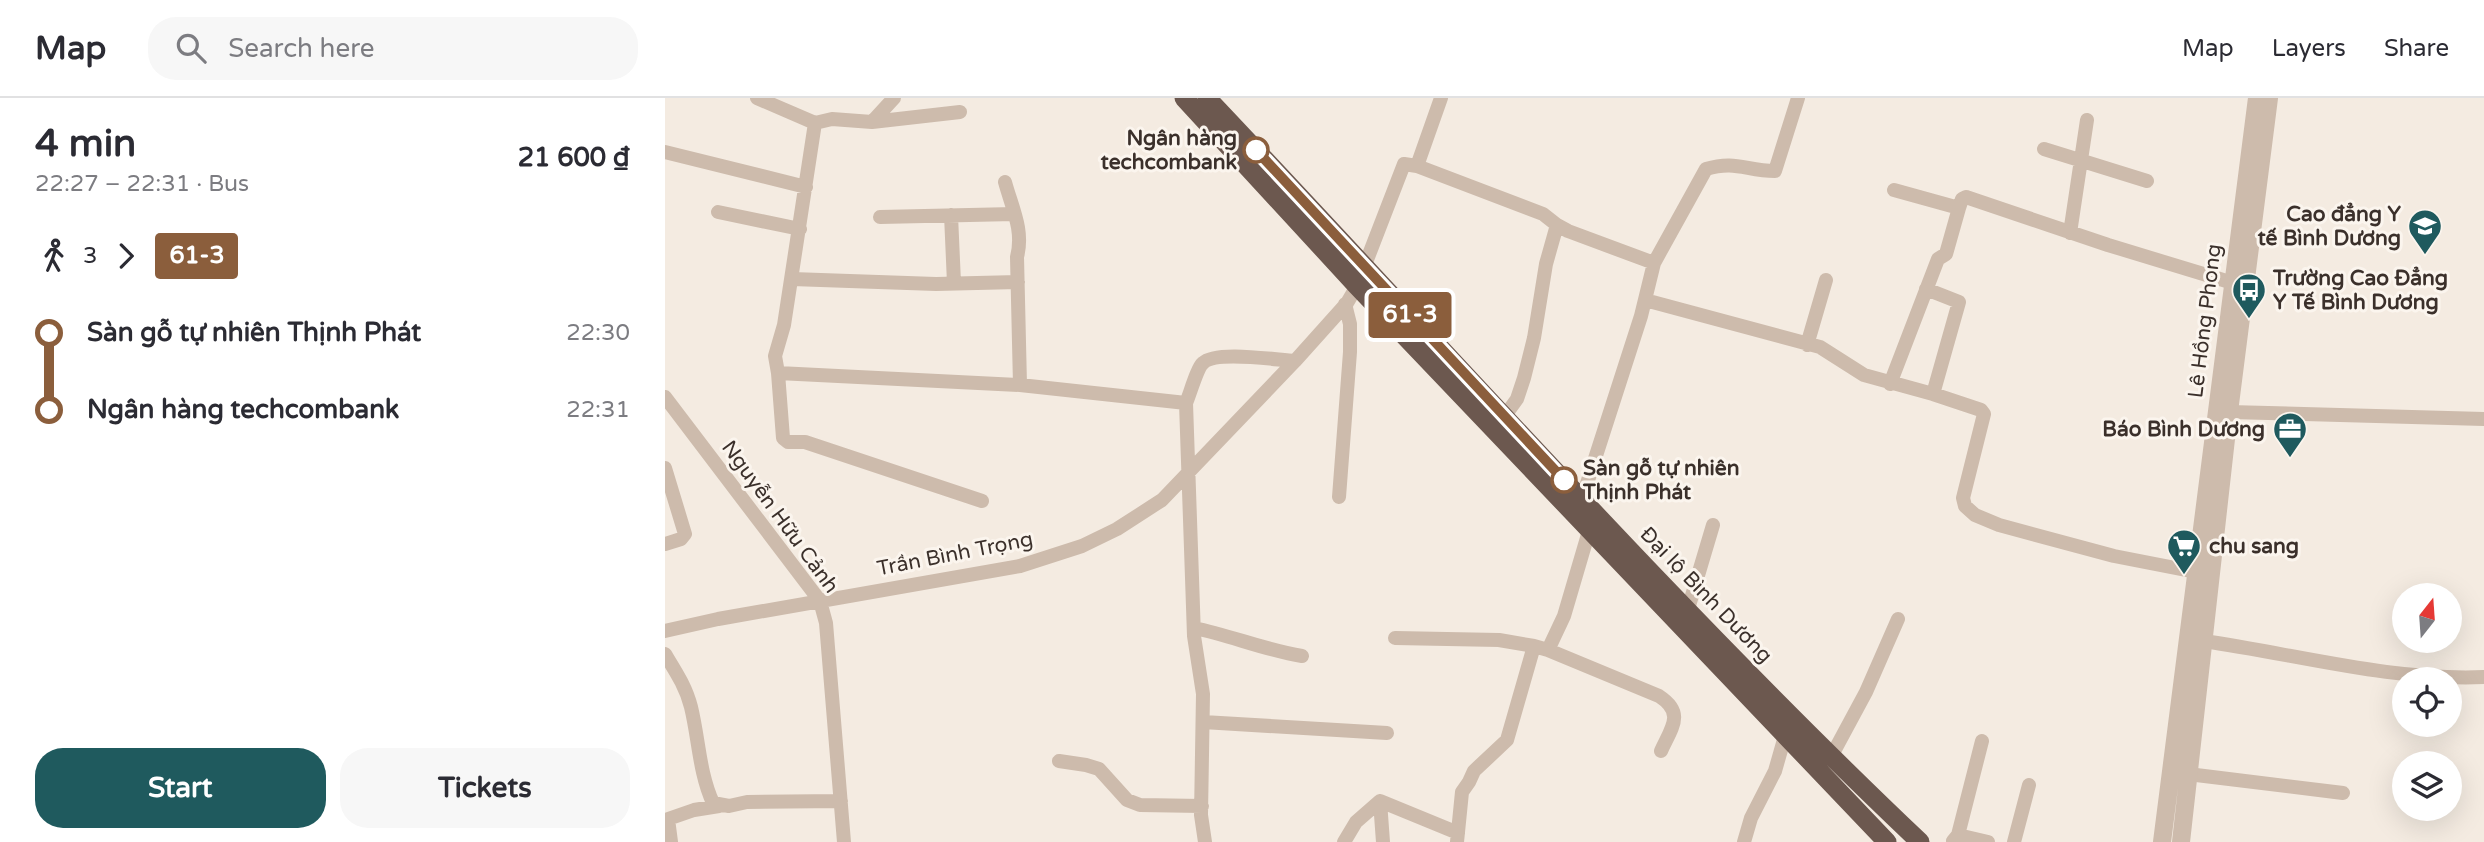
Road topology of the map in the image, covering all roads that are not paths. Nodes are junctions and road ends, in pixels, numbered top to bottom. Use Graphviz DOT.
graph roads {
  1 [pos="757,98"];
  2 [pos="894,98"];
  3 [pos="1184,98"];
  4 [pos="1207,98"];
  5 [pos="1441,98"];
  6 [pos="1798,98"];
  7 [pos="2257,98"];
  8 [pos="2269,98"];
  9 [pos="960,112"];
  10 [pos="2087,120"];
  11 [pos="873,122"];
  12 [pos="815,123"];
  13 [pos="2044,149"];
  14 [pos="665,152"];
  15 [pos="2080,162"];
  16 [pos="1417,166"];
  17 [pos="2147,181"];
  18 [pos="1005,182"];
  19 [pos="806,187"];
  20 [pos="1894,190"];
  21 [pos="1959,208"];
  22 [pos="718,212"];
  23 [pos="1014,214"];
  24 [pos="951,215"];
  25 [pos="880,217"];
  26 [pos="1557,225"];
  27 [pos="800,229"];
  28 [pos="2070,233"];
  29 [pos="1654,263"];
  30 [pos="1365,265"];
  31 [pos="792,279"];
  32 [pos="1826,280"];
  33 [pos="1018,282"];
  34 [pos="954,283"];
  35 [pos="2233,283"];
  36 [pos="1357,286"];
  37 [pos="1926,289"];
  38 [pos="1645,300"];
  39 [pos="1345,304"];
  40 [pos="1807,345"];
  41 [pos="1295,361"];
  42 [pos="778,373"];
  43 [pos="1020,384"];
  44 [pos="1891,384"];
  45 [pos="1933,394"];
  46 [pos="665,397"];
  47 [pos="1186,403"];
  48 [pos="2229,412"];
  49 [pos="1504,416"];
  50 [pos="2484,419"];
  51 [pos="665,468"];
  52 [pos="1190,470"];
  53 [pos="1339,497"];
  54 [pos="1582,499"];
  55 [pos="982,501"];
  56 [pos="1713,524"];
  57 [pos="1589,531"];
  58 [pos="665,544"];
  59 [pos="2196,572"];
  60 [pos="820,601"];
  61 [pos="1688,609"];
  62 [pos="1898,619"];
  63 [pos="1193,628"];
  64 [pos="665,631"];
  65 [pos="1395,638"];
  66 [pos="2203,641"];
  67 [pos="1541,648"];
  68 [pos="665,654"];
  69 [pos="1302,656"];
  70 [pos="2484,677"];
  71 [pos="1203,722"];
  72 [pos="1387,733"];
  73 [pos="1785,736"];
  74 [pos="1982,741"];
  75 [pos="1661,751"];
  76 [pos="1831,757"];
  77 [pos="1059,761"];
  78 [pos="2188,774"];
  79 [pos="2029,785"];
  80 [pos="2343,793"];
  81 [pos="841,801"];
  82 [pos="1380,801"];
  83 [pos="719,806"];
  84 [pos="1202,806"];
  85 [pos="1457,837"];
  86 [pos="1955,839"];
  87 [pos="671,842"];
  88 [pos="844,842"];
  89 [pos="1205,842"];
  90 [pos="1344,842"];
  91 [pos="1383,842"];
  92 [pos="1744,842"];
  93 [pos="1887,842"];
  94 [pos="1920,842"];
  95 [pos="1988,842"];
  96 [pos="2014,842"];
  97 [pos="2162,842"];
  98 [pos="2181,842"];
  1 -- 12 [label="street"];
  2 -- 11 [label="street"];
  3 -- 36 [label="highway, Đại lộ Bình Dương"];
  4 -- 30 [label="highway, Đại lộ Bình Dương"];
  5 -- 16 [label="street"];
  6 -- 29 [label="street"];
  7 -- 35 [label="street, Lê Hồng Phong"];
  8 -- 48 [label="street, Lê Hồng Phong"];
  9 -- 11 [label="street"];
  10 -- 15 [label="street"];
  11 -- 12 [label="street"];
  12 -- 19 [label="street"];
  13 -- 15 [label="street"];
  14 -- 19 [label="street"];
  15 -- 17 [label="street"];
  15 -- 28 [label="street"];
  16 -- 26 [label="street"];
  16 -- 30 [label="street"];
  18 -- 23 [label="street"];
  19 -- 27 [label="street"];
  20 -- 21 [label="street"];
  21 -- 28 [label="street"];
  21 -- 37 [label="street"];
  22 -- 27 [label="street"];
  23 -- 24 [label="street"];
  23 -- 33 [label="street"];
  24 -- 25 [label="street"];
  24 -- 34 [label="street"];
  26 -- 29 [label="street"];
  26 -- 49 [label="street"];
  27 -- 31 [label="street"];
  28 -- 35 [label="street"];
  29 -- 38 [label="street"];
  30 -- 36 [label="highway"];
  30 -- 49 [label="highway, Đại lộ Bình Dương"];
  31 -- 34 [label="street"];
  31 -- 42 [label="street"];
  32 -- 40 [label="street"];
  33 -- 34 [label="street"];
  33 -- 43 [label="street"];
  35 -- 59 [label="street, Lê Hồng Phong"];
  36 -- 39 [label="street, Trần Bình Trọng"];
  36 -- 57 [label="highway, Đại lộ Bình Dương"];
  37 -- 44 [label="street"];
  37 -- 45 [label="street"];
  38 -- 40 [label="street"];
  38 -- 54 [label="street"];
  39 -- 41 [label="street, Trần Bình Trọng"];
  39 -- 53 [label="street"];
  40 -- 44 [label="street"];
  41 -- 47 [label="street"];
  41 -- 52 [label="street, Trần Bình Trọng"];
  42 -- 43 [label="street"];
  42 -- 55 [label="street"];
  43 -- 47 [label="street"];
  44 -- 45 [label="street"];
  45 -- 59 [label="street"];
  46 -- 60 [label="street, Nguyễn Hữu Cảnh"];
  47 -- 52 [label="street"];
  48 -- 50 [label="street"];
  48 -- 66 [label="street, Lê Hồng Phong"];
  49 -- 54 [label="highway, Đại lộ Bình Dương"];
  51 -- 58 [label="street"];
  52 -- 60 [label="street, Trần Bình Trọng"];
  52 -- 63 [label="street"];
  54 -- 61 [label="highway, Đại lộ Bình Dương"];
  56 -- 61 [label="street"];
  57 -- 67 [label="street"];
  57 -- 73 [label="highway, Đại lộ Bình Dương"];
  59 -- 97 [label="street, Lê Hồng Phong"];
  60 -- 64 [label="street, Trần Bình Trọng"];
  60 -- 81 [label="street, Nguyễn Hữu Cảnh"];
  61 -- 76 [label="highway, Đại lộ Bình Dương"];
  62 -- 76 [label="street"];
  63 -- 69 [label="street"];
  63 -- 71 [label="street"];
  65 -- 67 [label="street"];
  66 -- 70 [label="street"];
  66 -- 78 [label="street, Lê Hồng Phong"];
  67 -- 75 [label="street"];
  67 -- 85 [label="street"];
  68 -- 83 [label="street"];
  71 -- 72 [label="street"];
  71 -- 84 [label="street"];
  73 -- 92 [label="street"];
  73 -- 93 [label="highway, Đại lộ Bình Dương"];
  74 -- 86 [label="street"];
  76 -- 94 [label="highway, Đại lộ Bình Dương"];
  77 -- 84 [label="street"];
  78 -- 80 [label="street"];
  78 -- 98 [label="street, Lê Hồng Phong"];
  79 -- 96 [label="street"];
  81 -- 83 [label="street"];
  81 -- 88 [label="street, Nguyễn Hữu Cảnh"];
  82 -- 85 [label="street"];
  82 -- 90 [label="street"];
  82 -- 91 [label="street"];
  83 -- 87 [label="street"];
  84 -- 89 [label="street"];
  86 -- 95 [label="street"];
}
